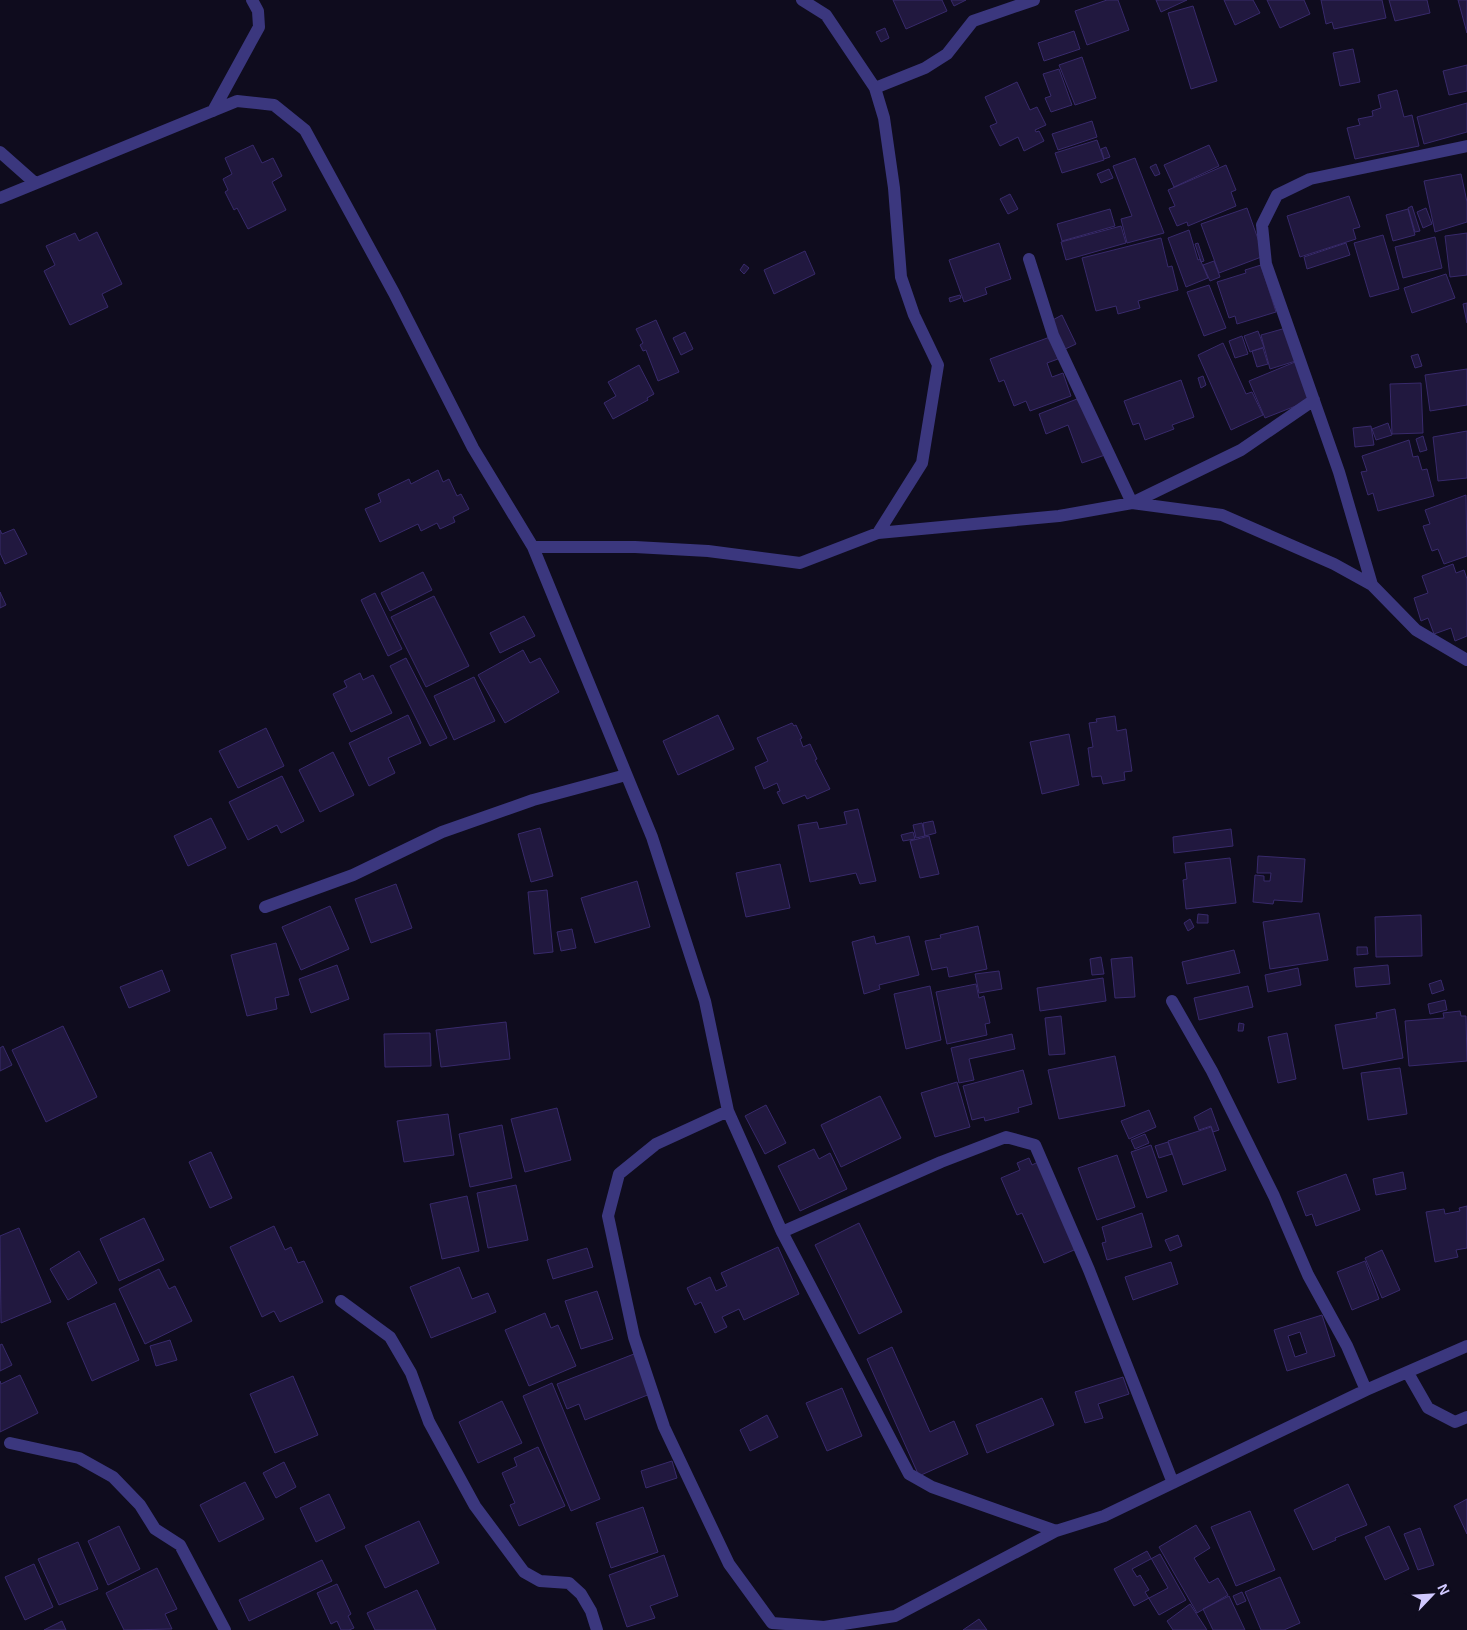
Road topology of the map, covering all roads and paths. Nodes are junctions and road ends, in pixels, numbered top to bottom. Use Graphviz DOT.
graph roads {
  1 [pos="252,0"];
  2 [pos="802,0"];
  3 [pos="1034,0"];
  4 [pos="875,88"];
  5 [pos="213,111"];
  6 [pos="1467,146"];
  7 [pos="0,152"];
  8 [pos="35,184"];
  9 [pos="0,198"];
  10 [pos="1030,259"];
  11 [pos="1314,400"];
  12 [pos="1132,503"];
  13 [pos="878,533"];
  14 [pos="533,547"];
  15 [pos="1372,585"];
  16 [pos="1467,660"];
  17 [pos="626,775"];
  18 [pos="264,907"];
  19 [pos="1172,1001"];
  20 [pos="728,1111"];
  21 [pos="782,1232"];
  22 [pos="341,1301"];
  23 [pos="1467,1346"];
  24 [pos="1408,1373"];
  25 [pos="1366,1390"];
  26 [pos="1467,1417"];
  27 [pos="10,1443"];
  28 [pos="1173,1483"];
  29 [pos="1056,1531"];
  30 [pos="821,1628"];
  31 [pos="225,1630"];
  32 [pos="597,1630"];
  1 -- 5 [label="street"];
  2 -- 4 [label="street"];
  3 -- 4 [label="street"];
  4 -- 13 [label="street"];
  5 -- 8 [label="street"];
  5 -- 14 [label="street"];
  6 -- 11 [label="street"];
  7 -- 8 [label="street"];
  8 -- 9 [label="street"];
  10 -- 12 [label="street"];
  11 -- 12 [label="street"];
  11 -- 15 [label="street"];
  12 -- 13 [label="street"];
  12 -- 15 [label="street"];
  13 -- 14 [label="street"];
  14 -- 17 [label="street"];
  15 -- 16 [label="street"];
  17 -- 18 [label="street"];
  17 -- 20 [label="street"];
  19 -- 25 [label="street"];
  20 -- 21 [label="street"];
  20 -- 30 [label="street"];
  21 -- 28 [label="street"];
  21 -- 29 [label="street"];
  22 -- 32 [label="street"];
  23 -- 24 [label="street"];
  24 -- 25 [label="street"];
  24 -- 26 [label="street"];
  25 -- 28 [label="street"];
  27 -- 31 [label="street"];
  28 -- 29 [label="street"];
  29 -- 30 [label="street"];
}
